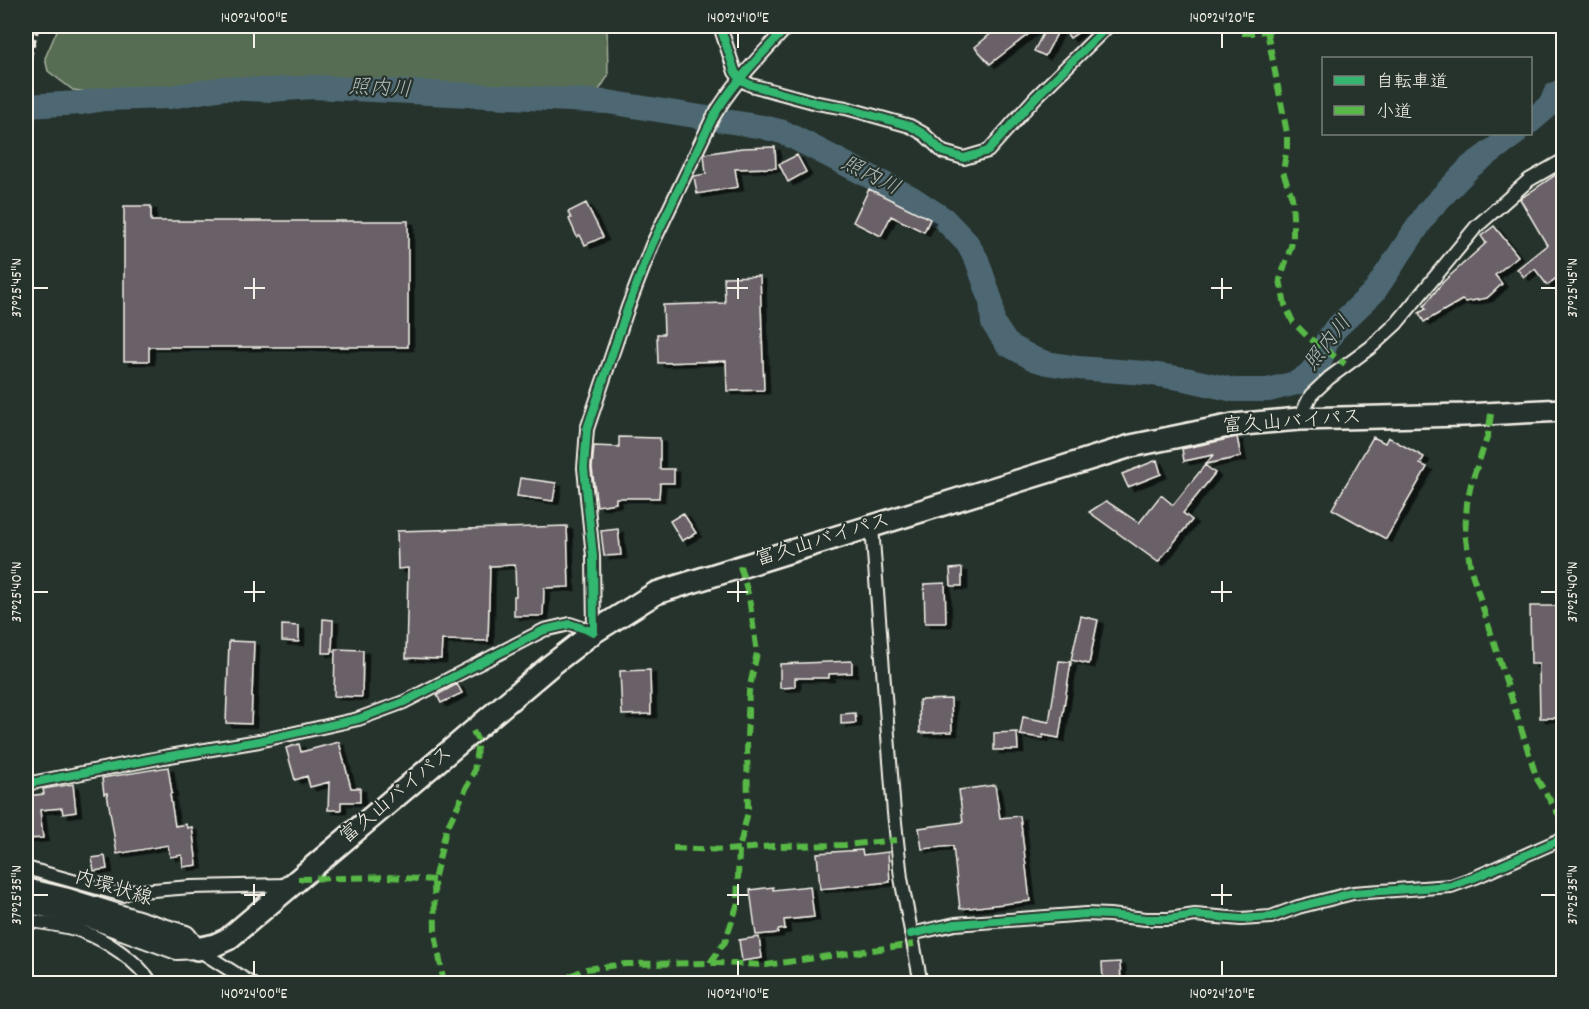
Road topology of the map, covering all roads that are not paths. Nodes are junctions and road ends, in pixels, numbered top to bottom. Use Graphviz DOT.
graph roads {
  1 [pos="720,26"];
  2 [pos="788,26"];
  3 [pos="1108,26"];
  4 [pos="741,80"];
  5 [pos="1563,160"];
  6 [pos="1563,410"];
  7 [pos="1299,419"];
  8 [pos="872,527"];
  9 [pos="594,632"];
  10 [pos="26,784"];
  11 [pos="1563,838"];
  12 [pos="26,868"];
  13 [pos="291,885"];
  14 [pos="26,888"];
  15 [pos="26,903"];
  16 [pos="26,920"];
  17 [pos="911,934"];
  18 [pos="187,945"];
  19 [pos="152,984"];
  20 [pos="252,984"];
  21 [pos="921,984"];
  1 -- 4 [label="street"];
  2 -- 4 [label="street"];
  3 -- 4 [label="street"];
  4 -- 9 [label="street"];
  5 -- 7 [label="street"];
  6 -- 7 [label="highway, 富久山バイパス"];
  7 -- 8 [label="highway, 富久山バイパス"];
  8 -- 9 [label="highway, 富久山バイパス"];
  8 -- 17 [label="street"];
  9 -- 10 [label="street"];
  9 -- 13 [label="highway, 富久山バイパス"];
  11 -- 17 [label="street"];
  12 -- 13 [label="street"];
  13 -- 18 [label="highway, 富久山バイパス"];
  14 -- 18 [label="main road, 内環状線"];
  15 -- 18 [label="main road, 内環状線"];
  16 -- 19 [label="street"];
  17 -- 21 [label="street"];
  18 -- 20 [label="street"];
}
